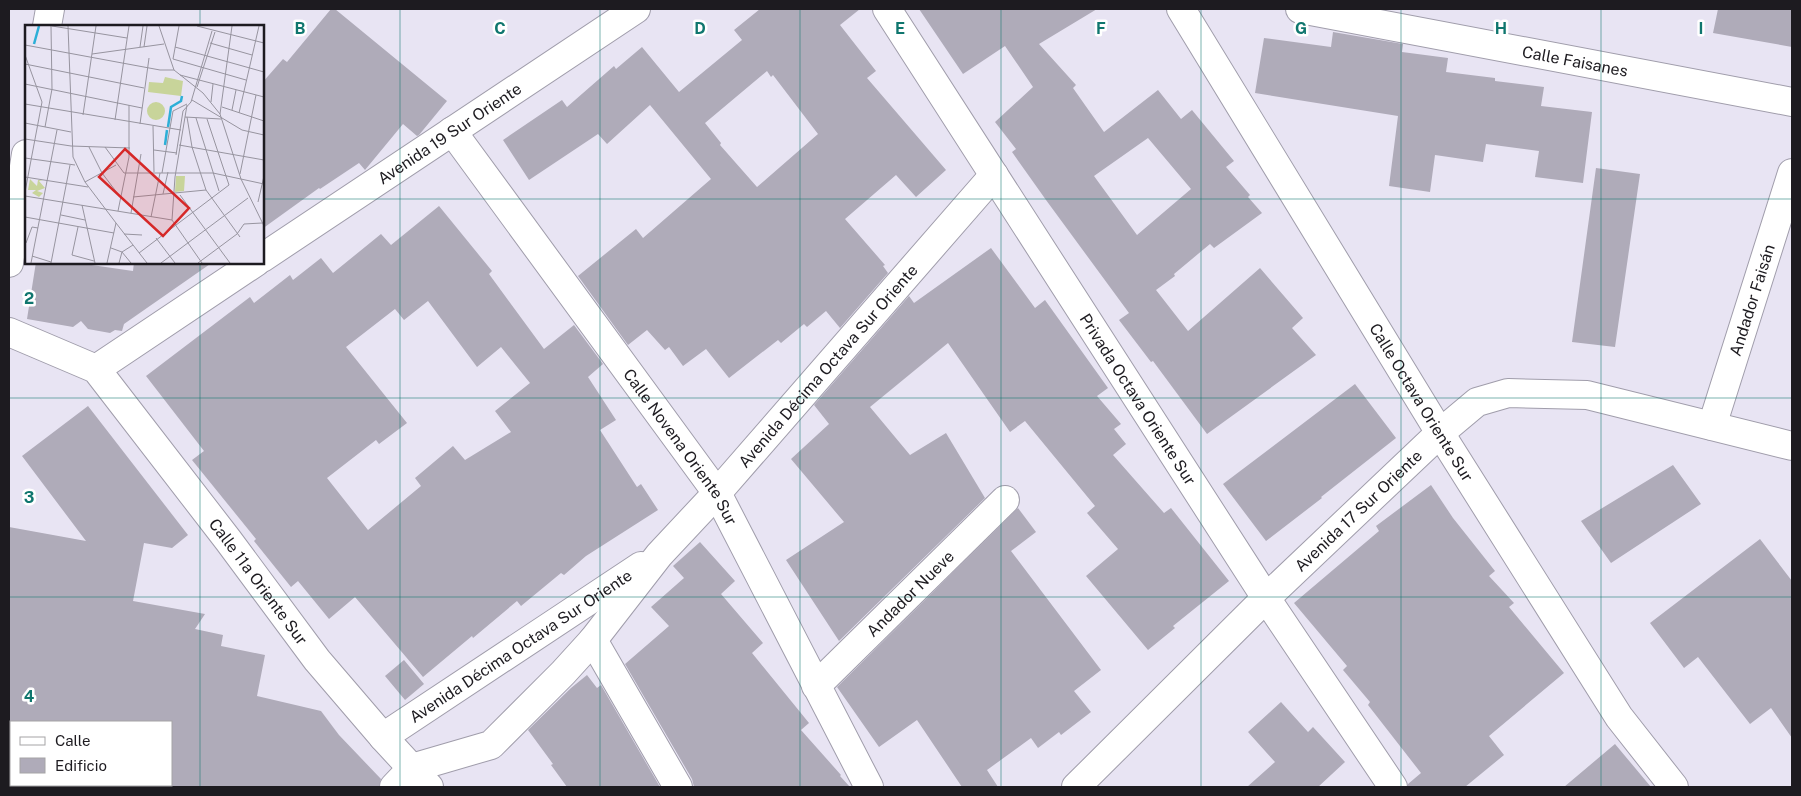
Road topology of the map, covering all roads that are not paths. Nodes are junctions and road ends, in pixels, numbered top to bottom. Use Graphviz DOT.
graph roads {
  1 [pos="50,9"];
  2 [pos="636,9"];
  3 [pos="887,9"];
  4 [pos="1181,9"];
  5 [pos="1300,9"];
  6 [pos="47,25"];
  7 [pos="1792,102"];
  8 [pos="452,131"];
  9 [pos="25,160"];
  10 [pos="1792,173"];
  11 [pos="994,175"];
  12 [pos="264,257"];
  13 [pos="9,263"];
  14 [pos="253,264"];
  15 [pos="9,332"];
  16 [pos="96,370"];
  17 [pos="1712,426"];
  18 [pos="1440,433"];
  19 [pos="1792,446"];
  20 [pos="717,493"];
  21 [pos="1004,500"];
  22 [pos="659,555"];
  23 [pos="1266,598"];
  24 [pos="593,640"];
  25 [pos="816,686"];
  26 [pos="383,737"];
  27 [pos="412,781"];
  28 [pos="678,787"];
  29 [pos="869,787"];
  30 [pos="1076,787"];
  31 [pos="1393,787"];
  32 [pos="1674,787"];
  1 -- 6 [label="street"];
  2 -- 8 [label="street, Avenida 19 Sur Oriente"];
  3 -- 11 [label="street, Privada Octava Oriente Sur"];
  4 -- 18 [label="street, Calle Octava Oriente Sur"];
  5 -- 7 [label="street, Calle Faisanes"];
  8 -- 12 [label="street, Avenida 19 Sur Oriente"];
  8 -- 20 [label="street, Calle Novena Oriente Sur"];
  9 -- 13 [label="street"];
  10 -- 17 [label="street, Andador Faisán"];
  11 -- 20 [label="street, Avenida Décima Octava Sur Oriente"];
  11 -- 23 [label="street, Privada Octava Oriente Sur"];
  14 -- 16 [label="street"];
  15 -- 16 [label="street"];
  16 -- 26 [label="street, Calle 11a Oriente Sur"];
  17 -- 18 [label="street, Avenida 17 Sur Oriente"];
  17 -- 19 [label="street, Avenida 17 Sur Oriente"];
  18 -- 23 [label="street, Avenida 17 Sur Oriente"];
  18 -- 32 [label="street, Calle Octava Oriente Sur"];
  20 -- 22 [label="street, Avenida Décima Octava Sur Oriente"];
  20 -- 25 [label="street, Calle Novena Oriente Sur"];
  21 -- 25 [label="street, Andador Nueve"];
  22 -- 24 [label="street, Avenida Décima Octava Sur Oriente"];
  22 -- 26 [label="street, Avenida Décima Octava Sur Oriente"];
  23 -- 30 [label="street, Avenida 17 Sur Oriente"];
  23 -- 31 [label="street, Privada Octava Oriente Sur"];
  24 -- 27 [label="street, Avenida Décima Octava Sur Oriente"];
  24 -- 28 [label="street"];
  25 -- 29 [label="street, Calle Novena Oriente Sur"];
  26 -- 27 [label="street, Calle 11a Oriente Sur"];
}
